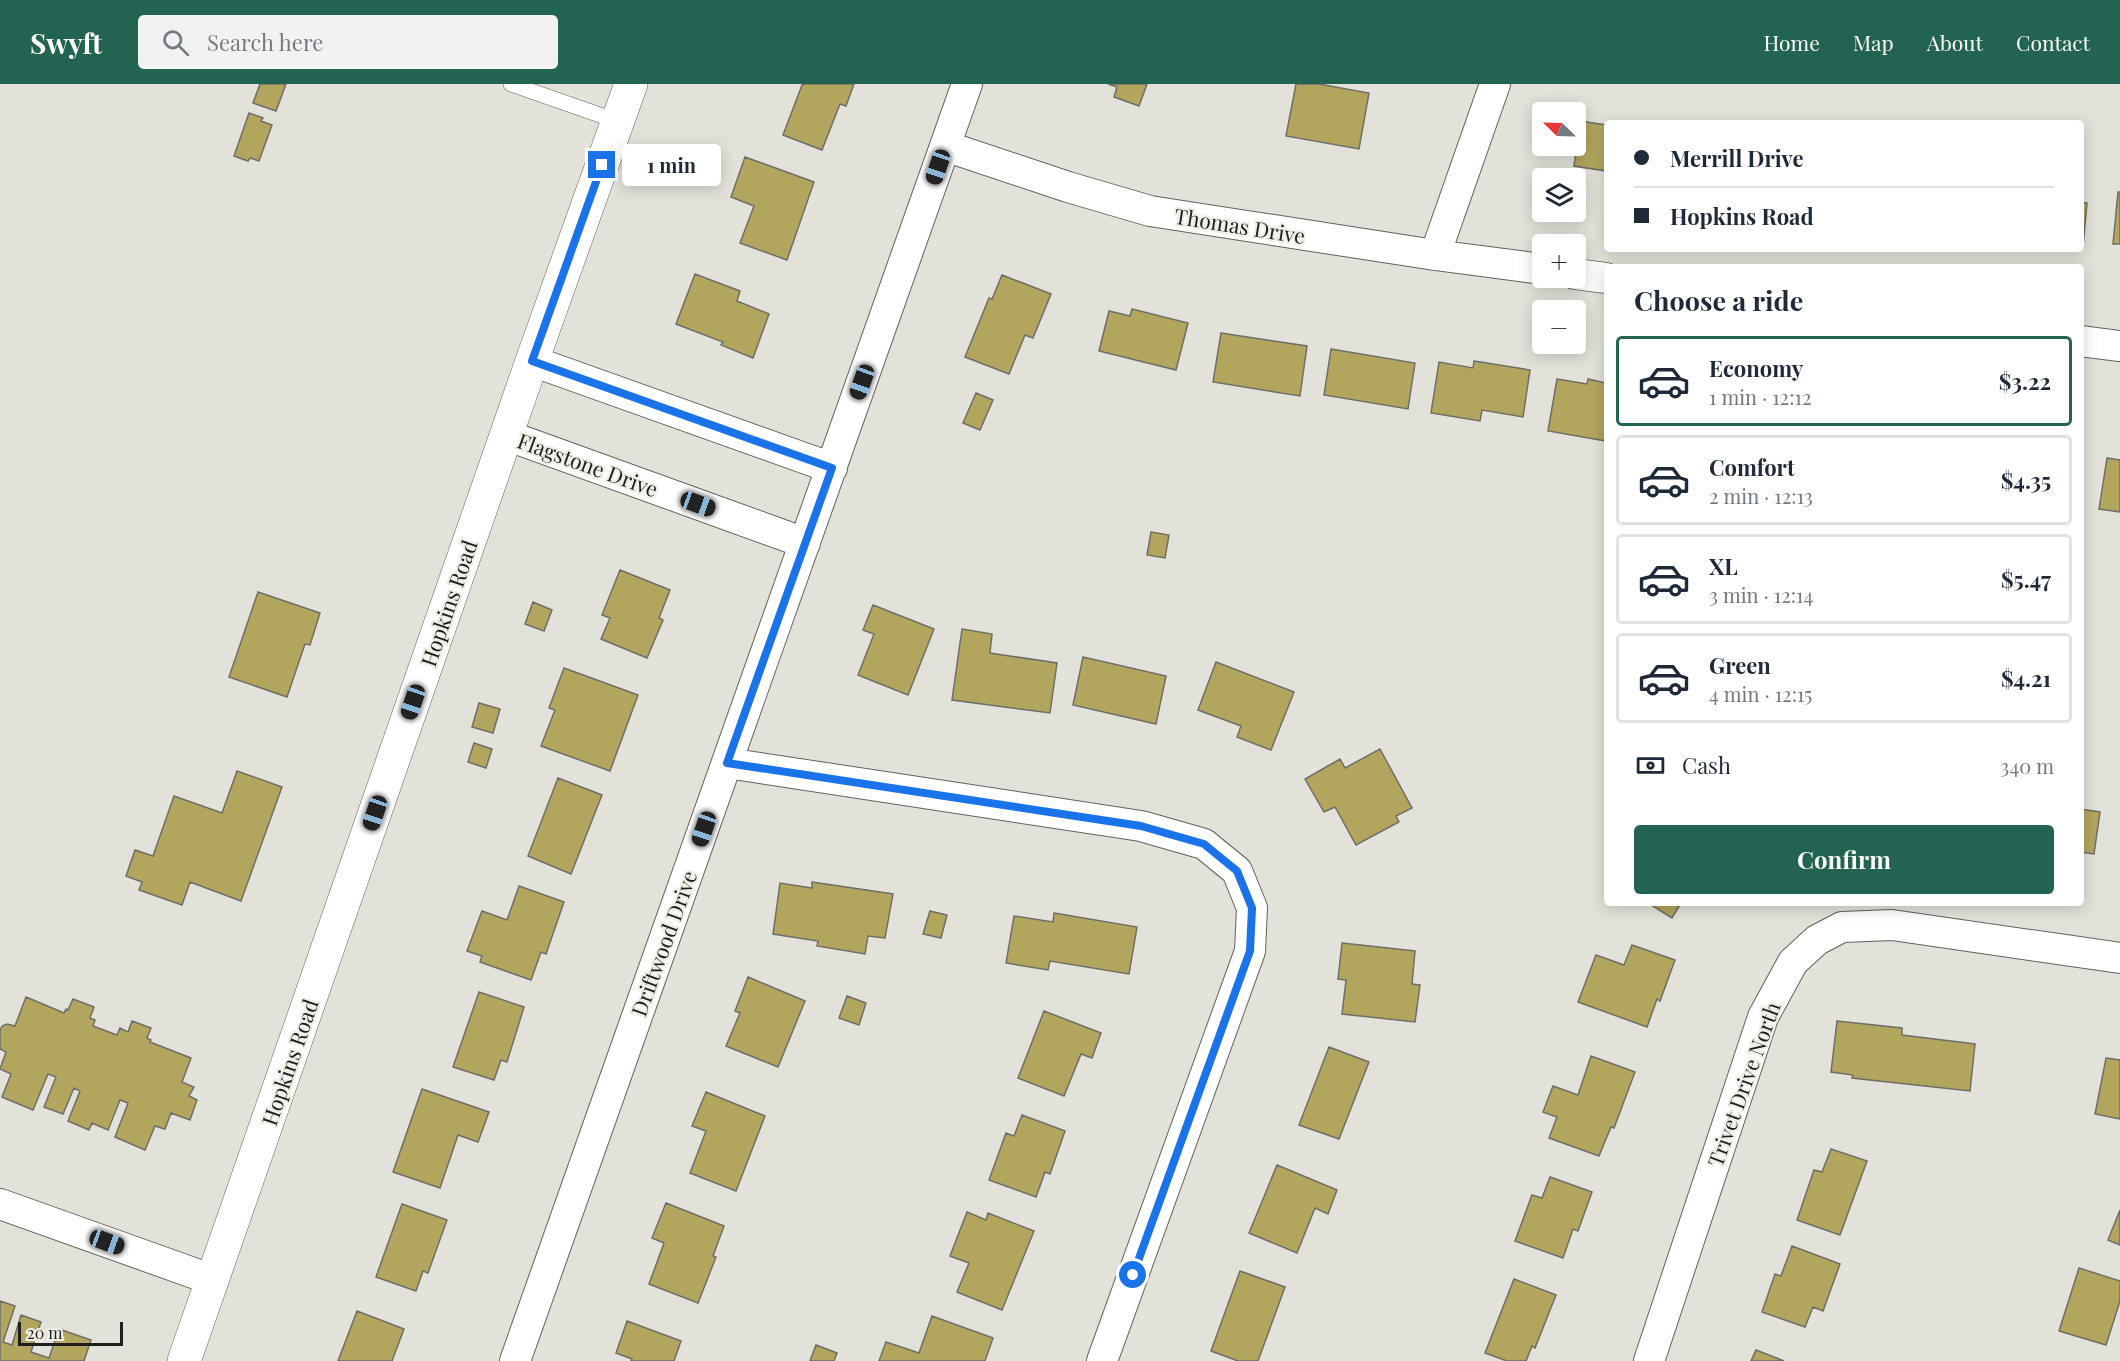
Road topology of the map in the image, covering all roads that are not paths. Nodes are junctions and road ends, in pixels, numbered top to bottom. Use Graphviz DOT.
graph roads {
  1 [pos="511,84"];
  2 [pos="631,84"];
  3 [pos="967,84"];
  4 [pos="1495,84"];
  5 [pos="617,122"];
  6 [pos="945,146"];
  7 [pos="1435,255"];
  8 [pos="1532,268"];
  9 [pos="1586,275"];
  10 [pos="1604,278"];
  11 [pos="2084,342"];
  12 [pos="2120,346"];
  13 [pos="532,361"];
  14 [pos="506,435"];
  15 [pos="832,468"];
  16 [pos="805,543"];
  17 [pos="727,763"];
  18 [pos="2120,958"];
  19 [pos="0,1204"];
  20 [pos="213,1280"];
  21 [pos="184,1361"];
  22 [pos="515,1361"];
  23 [pos="1102,1361"];
  24 [pos="1648,1361"];
  1 -- 5 [label="lane"];
  2 -- 5 [label="street, Hopkins Road"];
  3 -- 6 [label="street, Driftwood Drive"];
  4 -- 7 [label="street"];
  5 -- 13 [label="street, Hopkins Road"];
  6 -- 7 [label="street, Thomas Drive"];
  6 -- 15 [label="street, Driftwood Drive"];
  7 -- 8 [label="street, Thomas Drive"];
  9 -- 10 [label="street"];
  11 -- 12 [label="street"];
  13 -- 14 [label="street, Hopkins Road"];
  13 -- 15 [label="street"];
  14 -- 16 [label="street, Flagstone Drive"];
  14 -- 20 [label="street, Hopkins Road"];
  15 -- 16 [label="street, Driftwood Drive"];
  16 -- 17 [label="street, Driftwood Drive"];
  17 -- 22 [label="street, Driftwood Drive"];
  17 -- 23 [label="street"];
  18 -- 24 [label="street, Trivet Drive North"];
  19 -- 20 [label="street"];
  20 -- 21 [label="street, Hopkins Road"];
}
